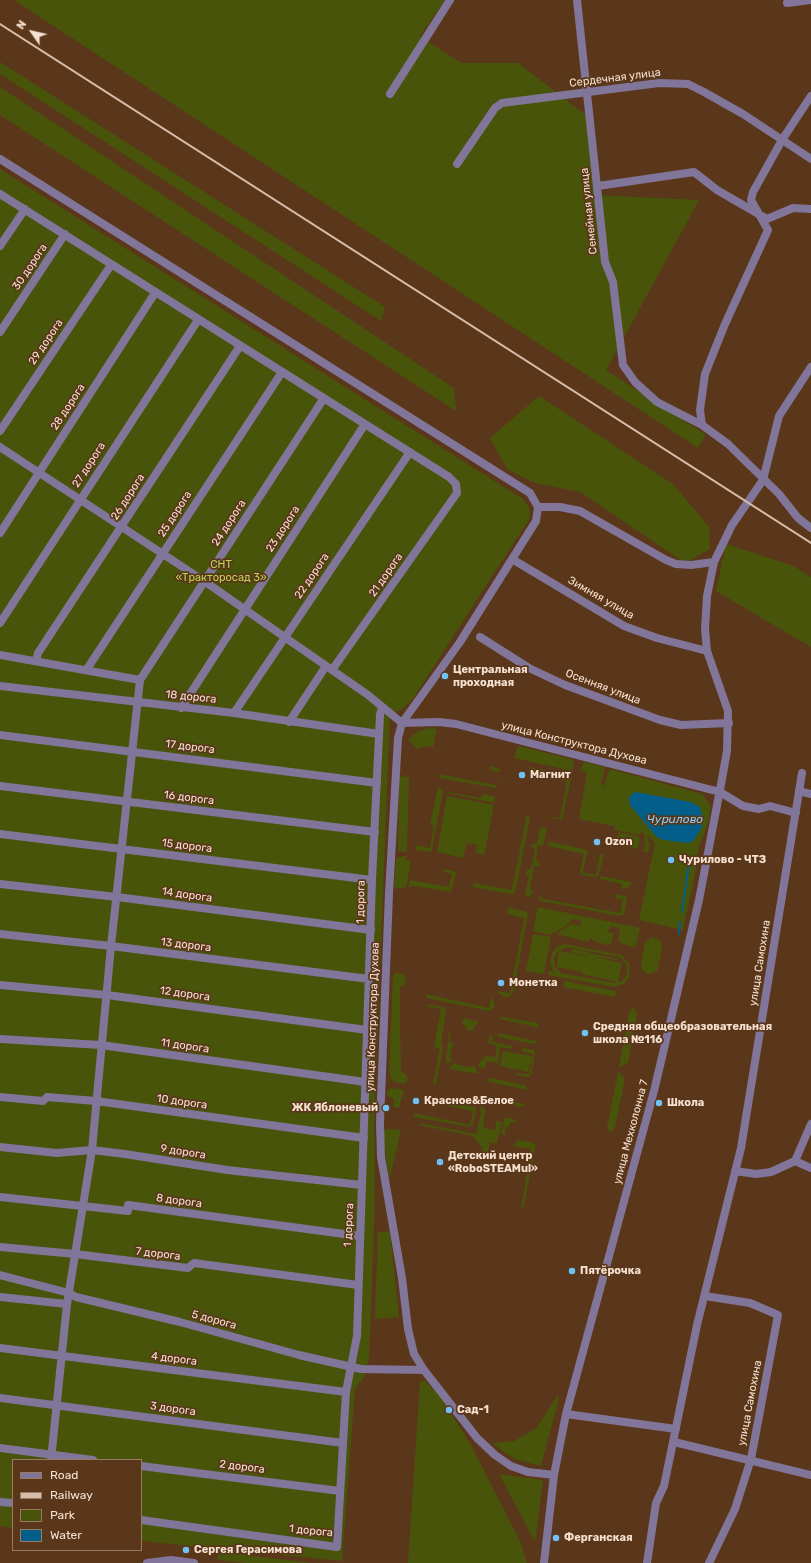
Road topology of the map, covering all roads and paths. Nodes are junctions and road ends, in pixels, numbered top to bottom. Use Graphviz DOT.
graph roads {
  1 [pos="450,0"];
  2 [pos="577,0"];
  3 [pos="811,0"];
  4 [pos="787,3"];
  5 [pos="586,92"];
  6 [pos="390,94"];
  7 [pos="811,96"];
  8 [pos="782,140"];
  9 [pos="811,159"];
  10 [pos="0,160"];
  11 [pos="457,164"];
  12 [pos="598,186"];
  13 [pos="0,194"];
  14 [pos="25,209"];
  15 [pos="811,209"];
  16 [pos="761,216"];
  17 [pos="64,234"];
  18 [pos="0,246"];
  19 [pos="111,265"];
  20 [pos="155,293"];
  21 [pos="198,320"];
  22 [pos="0,332"];
  23 [pos="240,346"];
  24 [pos="811,366"];
  25 [pos="282,372"];
  26 [pos="324,398"];
  27 [pos="365,424"];
  28 [pos="702,426"];
  29 [pos="0,431"];
  30 [pos="0,447"];
  31 [pos="410,452"];
  32 [pos="39,473"];
  33 [pos="763,480"];
  34 [pos="79,500"];
  35 [pos="538,507"];
  36 [pos="121,528"];
  37 [pos="811,528"];
  38 [pos="0,533"];
  39 [pos="162,555"];
  40 [pos="512,559"];
  41 [pos="714,562"];
  42 [pos="204,581"];
  43 [pos="244,610"];
  44 [pos="0,623"];
  45 [pos="284,637"];
  46 [pos="480,637"];
  47 [pos="707,651"];
  48 [pos="0,655"];
  49 [pos="36,661"];
  50 [pos="329,668"];
  51 [pos="88,669"];
  52 [pos="140,680"];
  53 [pos="0,686"];
  54 [pos="138,703"];
  55 [pos="382,707"];
  56 [pos="181,708"];
  57 [pos="234,713"];
  58 [pos="289,722"];
  59 [pos="402,722"];
  60 [pos="729,723"];
  61 [pos="379,734"];
  62 [pos="0,735"];
  63 [pos="134,751"];
  64 [pos="802,773"];
  65 [pos="377,782"];
  66 [pos="0,786"];
  67 [pos="799,791"];
  68 [pos="720,792"];
  69 [pos="811,794"];
  70 [pos="128,801"];
  71 [pos="796,813"];
  72 [pos="375,832"];
  73 [pos="0,834"];
  74 [pos="122,849"];
  75 [pos="372,880"];
  76 [pos="0,884"];
  77 [pos="117,897"];
  78 [pos="371,930"];
  79 [pos="0,934"];
  80 [pos="111,946"];
  81 [pos="369,979"];
  82 [pos="0,985"];
  83 [pos="106,995"];
  84 [pos="367,1030"];
  85 [pos="0,1039"];
  86 [pos="101,1045"];
  87 [pos="366,1082"];
  88 [pos="0,1097"];
  89 [pos="96,1101"];
  90 [pos="811,1124"];
  91 [pos="364,1138"];
  92 [pos="0,1147"];
  93 [pos="92,1150"];
  94 [pos="795,1161"];
  95 [pos="811,1168"];
  96 [pos="735,1171"];
  97 [pos="362,1185"];
  98 [pos="0,1197"];
  99 [pos="82,1205"];
  100 [pos="359,1236"];
  101 [pos="0,1247"];
  102 [pos="74,1254"];
  103 [pos="0,1275"];
  104 [pos="358,1285"];
  105 [pos="69,1293"];
  106 [pos="704,1296"];
  107 [pos="0,1297"];
  108 [pos="67,1304"];
  109 [pos="0,1348"];
  110 [pos="62,1356"];
  111 [pos="351,1366"];
  112 [pos="424,1370"];
  113 [pos="346,1392"];
  114 [pos="0,1398"];
  115 [pos="56,1404"];
  116 [pos="566,1414"];
  117 [pos="676,1429"];
  118 [pos="674,1442"];
  119 [pos="343,1443"];
  120 [pos="0,1448"];
  121 [pos="51,1457"];
  122 [pos="80,1459"];
  123 [pos="750,1459"];
  124 [pos="142,1466"];
  125 [pos="554,1475"];
  126 [pos="811,1475"];
  127 [pos="340,1491"];
  128 [pos="0,1502"];
  129 [pos="12,1503"];
  130 [pos="142,1520"];
  131 [pos="147,1563"];
  132 [pos="194,1563"];
  133 [pos="544,1563"];
  134 [pos="647,1563"];
  135 [pos="709,1563"];
  1 -- 6 [label="street"];
  2 -- 5 [label="street, Семейная улица"];
  3 -- 4 [label="street"];
  5 -- 8 [label="street, Сердечная улица"];
  5 -- 11 [label="street, Сердечная улица"];
  5 -- 12 [label="street, Семейная улица"];
  7 -- 8 [label="street"];
  8 -- 9 [label="street, Сердечная улица"];
  8 -- 16 [label="street"];
  10 -- 35 [label="street"];
  12 -- 16 [label="street"];
  12 -- 28 [label="street, Семейная улица"];
  13 -- 14 [label="street"];
  14 -- 17 [label="street"];
  14 -- 18 [label="street"];
  15 -- 16 [label="street"];
  16 -- 28 [label="street"];
  17 -- 19 [label="street"];
  17 -- 22 [label="street, 30 дорога"];
  19 -- 20 [label="street"];
  19 -- 29 [label="street, 29 дорога"];
  20 -- 21 [label="street"];
  20 -- 32 [label="street, 28 дорога"];
  21 -- 23 [label="street"];
  21 -- 34 [label="street, 27 дорога"];
  23 -- 25 [label="street"];
  23 -- 36 [label="street, 26 дорога"];
  24 -- 33 [label="street"];
  25 -- 26 [label="street"];
  25 -- 39 [label="street, 25 дорога"];
  26 -- 27 [label="street"];
  26 -- 42 [label="street, 24 дорога"];
  27 -- 31 [label="street"];
  27 -- 43 [label="street, 23 дорога"];
  28 -- 33 [label="street, Семейная улица"];
  30 -- 32 [label="street"];
  31 -- 45 [label="street, 22 дорога"];
  31 -- 50 [label="street, 21 дорога"];
  32 -- 34 [label="street"];
  32 -- 38 [label="street, 28 дорога"];
  33 -- 37 [label="street, Семейная улица"];
  33 -- 41 [label="street, улица Мехколонна 7"];
  34 -- 36 [label="street"];
  34 -- 44 [label="street, 27 дорога"];
  35 -- 40 [label="street"];
  35 -- 41 [label="street"];
  36 -- 39 [label="street"];
  36 -- 49 [label="street, 26 дорога"];
  39 -- 42 [label="street"];
  39 -- 51 [label="street, 25 дорога"];
  40 -- 47 [label="street, Зимняя улица"];
  40 -- 59 [label="street"];
  41 -- 47 [label="street, улица Мехколонна 7"];
  42 -- 43 [label="street"];
  42 -- 52 [label="street, 24 дорога"];
  43 -- 45 [label="street"];
  43 -- 56 [label="street, 23 дорога"];
  45 -- 50 [label="street"];
  45 -- 57 [label="street, 22 дорога"];
  46 -- 60 [label="street, Осенняя улица"];
  47 -- 60 [label="street, улица Мехколонна 7"];
  48 -- 49 [label="street"];
  49 -- 51 [label="street"];
  50 -- 55 [label="street"];
  50 -- 58 [label="street, 21 дорога"];
  51 -- 52 [label="street"];
  52 -- 54 [label="street"];
  53 -- 54 [label="street, 18 дорога"];
  54 -- 56 [label="street, 18 дорога"];
  54 -- 63 [label="street"];
  55 -- 59 [label="street"];
  55 -- 61 [label="street, 1 дорога"];
  56 -- 57 [label="street, 18 дорога"];
  57 -- 58 [label="street, 18 дорога"];
  58 -- 61 [label="street, 18 дорога"];
  59 -- 68 [label="street, улица Конструктора Духова"];
  59 -- 112 [label="street, улица Конструктора Духова"];
  60 -- 68 [label="street, улица Мехколонна 7"];
  61 -- 65 [label="street, 1 дорога"];
  62 -- 63 [label="street, 17 дорога"];
  63 -- 65 [label="street, 17 дорога"];
  63 -- 70 [label="street"];
  64 -- 67 [label="street, улица Самохина"];
  65 -- 72 [label="street, 1 дорога"];
  66 -- 70 [label="street, 16 дорога"];
  67 -- 69 [label="street"];
  67 -- 71 [label="street, улица Самохина"];
  68 -- 71 [label="street, улица Конструктора Духова"];
  68 -- 116 [label="street, улица Мехколонна 7"];
  70 -- 72 [label="street, 16 дорога"];
  70 -- 74 [label="street"];
  71 -- 96 [label="street, улица Самохина"];
  72 -- 75 [label="street, 1 дорога"];
  73 -- 74 [label="street, 15 дорога"];
  74 -- 75 [label="street, 15 дорога"];
  74 -- 77 [label="street"];
  75 -- 78 [label="street, 1 дорога"];
  76 -- 77 [label="street, 14 дорога"];
  77 -- 78 [label="street, 14 дорога"];
  77 -- 80 [label="street"];
  78 -- 81 [label="street, 1 дорога"];
  79 -- 80 [label="street, 13 дорога"];
  80 -- 81 [label="street, 13 дорога"];
  80 -- 83 [label="street"];
  81 -- 84 [label="street, 1 дорога"];
  82 -- 83 [label="street, 12 дорога"];
  83 -- 84 [label="street, 12 дорога"];
  83 -- 86 [label="street"];
  84 -- 87 [label="street, 1 дорога"];
  85 -- 86 [label="street, 11 дорога"];
  86 -- 87 [label="street, 11 дорога"];
  86 -- 89 [label="street"];
  87 -- 91 [label="street, 1 дорога"];
  88 -- 89 [label="street, 10 дорога"];
  89 -- 91 [label="street, 10 дорога"];
  89 -- 93 [label="street"];
  90 -- 94 [label="street"];
  91 -- 97 [label="street, 1 дорога"];
  92 -- 93 [label="street, 9 дорога"];
  93 -- 97 [label="street, 9 дорога"];
  93 -- 99 [label="street"];
  94 -- 95 [label="street"];
  94 -- 96 [label="street"];
  96 -- 106 [label="street, улица Самохина"];
  97 -- 100 [label="street, 1 дорога"];
  98 -- 99 [label="street, 8 дорога"];
  99 -- 100 [label="street, 8 дорога"];
  99 -- 102 [label="street"];
  100 -- 104 [label="street, 1 дорога"];
  101 -- 102 [label="street, 7 дорога"];
  102 -- 104 [label="street, 7 дорога"];
  102 -- 105 [label="street"];
  103 -- 105 [label="street, 5 дорога"];
  104 -- 111 [label="street, 1 дорога"];
  105 -- 108 [label="street"];
  105 -- 111 [label="street, 5 дорога"];
  106 -- 117 [label="street, улица Самохина"];
  106 -- 123 [label="street, улица Самохина"];
  107 -- 108 [label="street"];
  108 -- 110 [label="street"];
  109 -- 110 [label="street, 4 дорога"];
  110 -- 113 [label="street, 4 дорога"];
  110 -- 115 [label="street"];
  111 -- 112 [label="street, 5 дорога"];
  111 -- 113 [label="street, 1 дорога"];
  112 -- 125 [label="street, улица Конструктора Духова"];
  113 -- 119 [label="street, 1 дорога"];
  114 -- 115 [label="street, 3 дорога"];
  115 -- 119 [label="street, 3 дорога"];
  115 -- 121 [label="street"];
  116 -- 117 [label="street"];
  116 -- 125 [label="street, улица Мехколонна 7"];
  117 -- 118 [label="street, улица Самохина"];
  118 -- 123 [label="street"];
  118 -- 134 [label="street, улица Самохина"];
  119 -- 127 [label="street, 1 дорога"];
  120 -- 121 [label="street"];
  121 -- 122 [label="street"];
  123 -- 126 [label="street"];
  123 -- 135 [label="street, улица Самохина"];
  124 -- 127 [label="street, 2 дорога"];
  125 -- 133 [label="street"];
  127 -- 130 [label="street, 1 дорога"];
  128 -- 129 [label="street"];
  131 -- 132 [label="street"];
}
